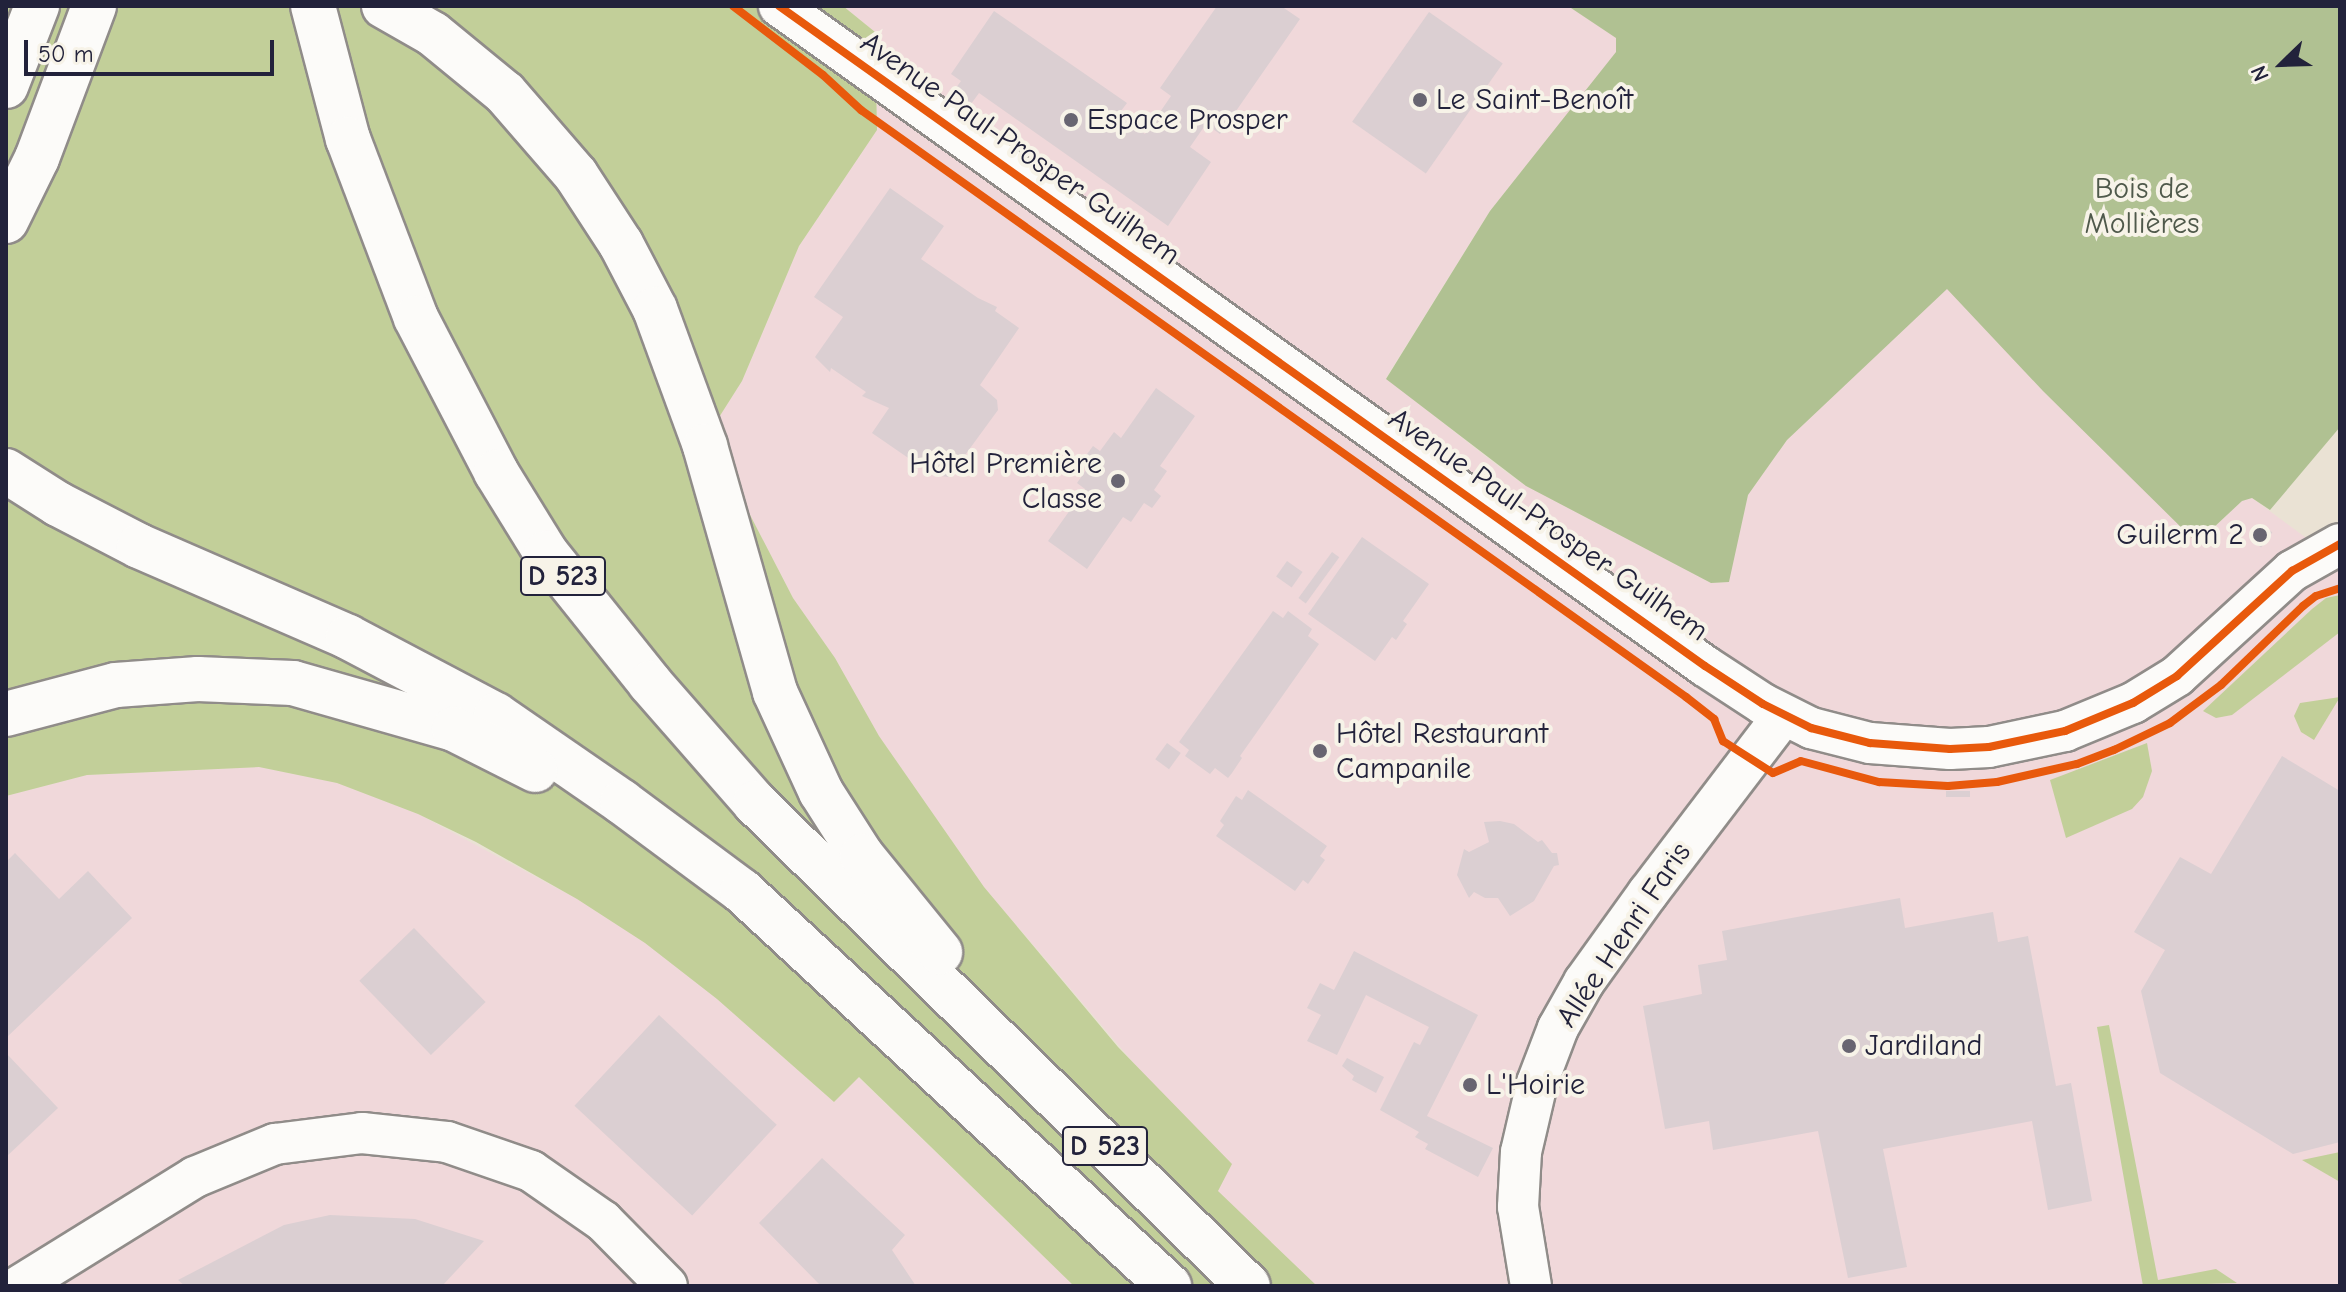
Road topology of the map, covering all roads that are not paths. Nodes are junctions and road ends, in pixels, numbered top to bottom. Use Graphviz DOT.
graph roads {
  1 [pos="384,6"];
  2 [pos="779,6"];
  3 [pos="33,15"];
  4 [pos="91,15"];
  5 [pos="317,24"];
  6 [pos="6,86"];
  7 [pos="6,221"];
  8 [pos="6,471"];
  9 [pos="2340,512"];
  10 [pos="2340,528"];
  11 [pos="2340,544"];
  12 [pos="6,714"];
  13 [pos="1783,716"];
  14 [pos="622,802"];
  15 [pos="963,1006"];
  16 [pos="1529,1281"];
  17 [pos="19,1286"];
  18 [pos="667,1286"];
  19 [pos="1169,1286"];
  20 [pos="1248,1286"];
  1 -- 15 [label="highway"];
  2 -- 13 [label="street, Avenue Paul-Prosper Guilhem"];
  3 -- 6 [label="highway"];
  4 -- 7 [label="highway"];
  5 -- 15 [label="highway, D 523"];
  8 -- 14 [label="highway, D 523"];
  9 -- 10 [label="street"];
  11 -- 13 [label="street, Avenue Paul-Prosper Guilhem"];
  12 -- 14 [label="highway"];
  13 -- 16 [label="street, Allée Henri Faris"];
  14 -- 19 [label="highway, D 523"];
  15 -- 20 [label="highway, D 523"];
  17 -- 18 [label="street"];
}
